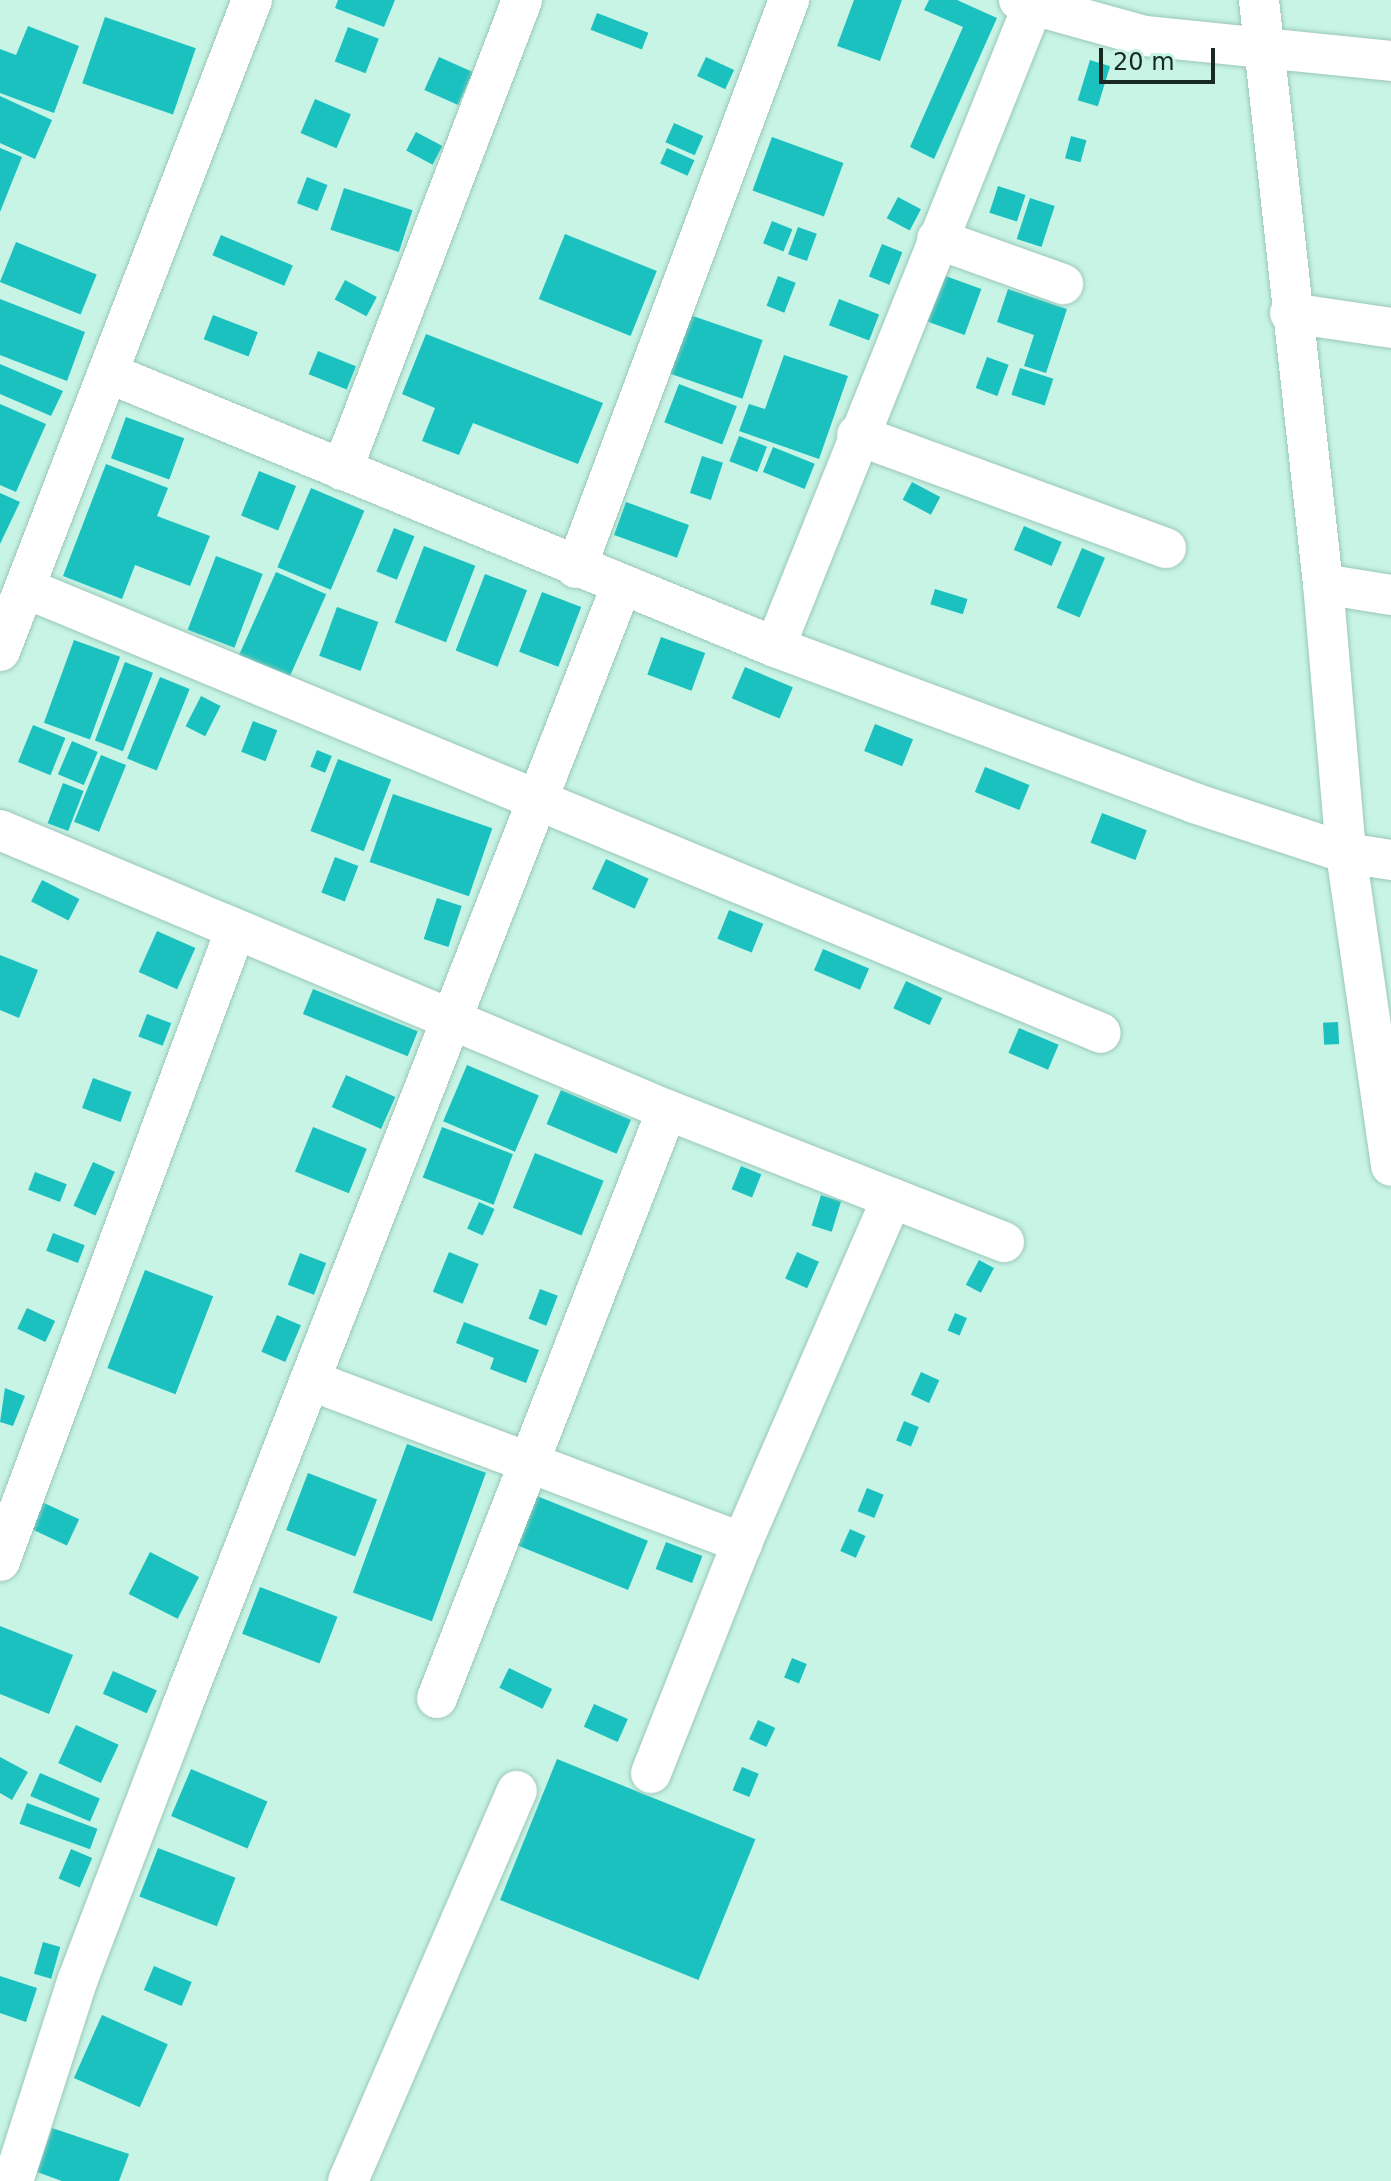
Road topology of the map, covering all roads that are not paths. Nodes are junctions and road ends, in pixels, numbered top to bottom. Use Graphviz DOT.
graph roads {
  1 [pos="252,0"];
  2 [pos="522,0"];
  3 [pos="789,0"];
  4 [pos="1259,0"];
  5 [pos="1026,3"];
  6 [pos="1264,46"];
  7 [pos="1391,61"];
  8 [pos="937,239"];
  9 [pos="1063,284"];
  10 [pos="1290,313"];
  11 [pos="1391,328"];
  12 [pos="108,373"];
  13 [pos="857,435"];
  14 [pos="342,470"];
  15 [pos="1166,548"];
  16 [pos="576,568"];
  17 [pos="1323,584"];
  18 [pos="621,587"];
  19 [pos="1391,595"];
  20 [pos="13,601"];
  21 [pos="775,647"];
  22 [pos="0,651"];
  23 [pos="534,801"];
  24 [pos="0,830"];
  25 [pos="1346,853"];
  26 [pos="1391,860"];
  27 [pos="235,931"];
  28 [pos="448,1017"];
  29 [pos="1101,1033"];
  30 [pos="667,1110"];
  31 [pos="1391,1166"];
  32 [pos="892,1198"];
  33 [pos="1004,1242"];
  34 [pos="312,1381"];
  35 [pos="525,1463"];
  36 [pos="742,1543"];
  37 [pos="0,1561"];
  38 [pos="437,1698"];
  39 [pos="651,1773"];
  40 [pos="517,1791"];
  41 [pos="13,2181"];
  42 [pos="348,2181"];
  1 -- 12 [label="street"];
  2 -- 14 [label="street"];
  3 -- 16 [label="street"];
  4 -- 6 [label="street"];
  5 -- 6 [label="street"];
  5 -- 8 [label="street"];
  6 -- 7 [label="street"];
  6 -- 10 [label="street"];
  8 -- 9 [label="street"];
  8 -- 13 [label="street"];
  10 -- 11 [label="street"];
  10 -- 17 [label="street"];
  12 -- 14 [label="street"];
  12 -- 20 [label="street"];
  13 -- 15 [label="street"];
  13 -- 21 [label="street"];
  14 -- 16 [label="street"];
  16 -- 18 [label="street"];
  17 -- 19 [label="street"];
  17 -- 25 [label="street"];
  18 -- 21 [label="street"];
  18 -- 23 [label="street"];
  20 -- 22 [label="street"];
  20 -- 23 [label="street"];
  21 -- 25 [label="street"];
  23 -- 28 [label="street"];
  23 -- 29 [label="street"];
  24 -- 27 [label="street"];
  25 -- 26 [label="street"];
  25 -- 31 [label="street"];
  27 -- 28 [label="street"];
  27 -- 37 [label="street"];
  28 -- 30 [label="street"];
  28 -- 34 [label="street"];
  30 -- 32 [label="street"];
  30 -- 35 [label="street"];
  32 -- 33 [label="street"];
  32 -- 36 [label="street"];
  34 -- 35 [label="street"];
  34 -- 41 [label="street"];
  35 -- 36 [label="street"];
  35 -- 38 [label="street"];
  36 -- 39 [label="street"];
  40 -- 42 [label="street"];
}
